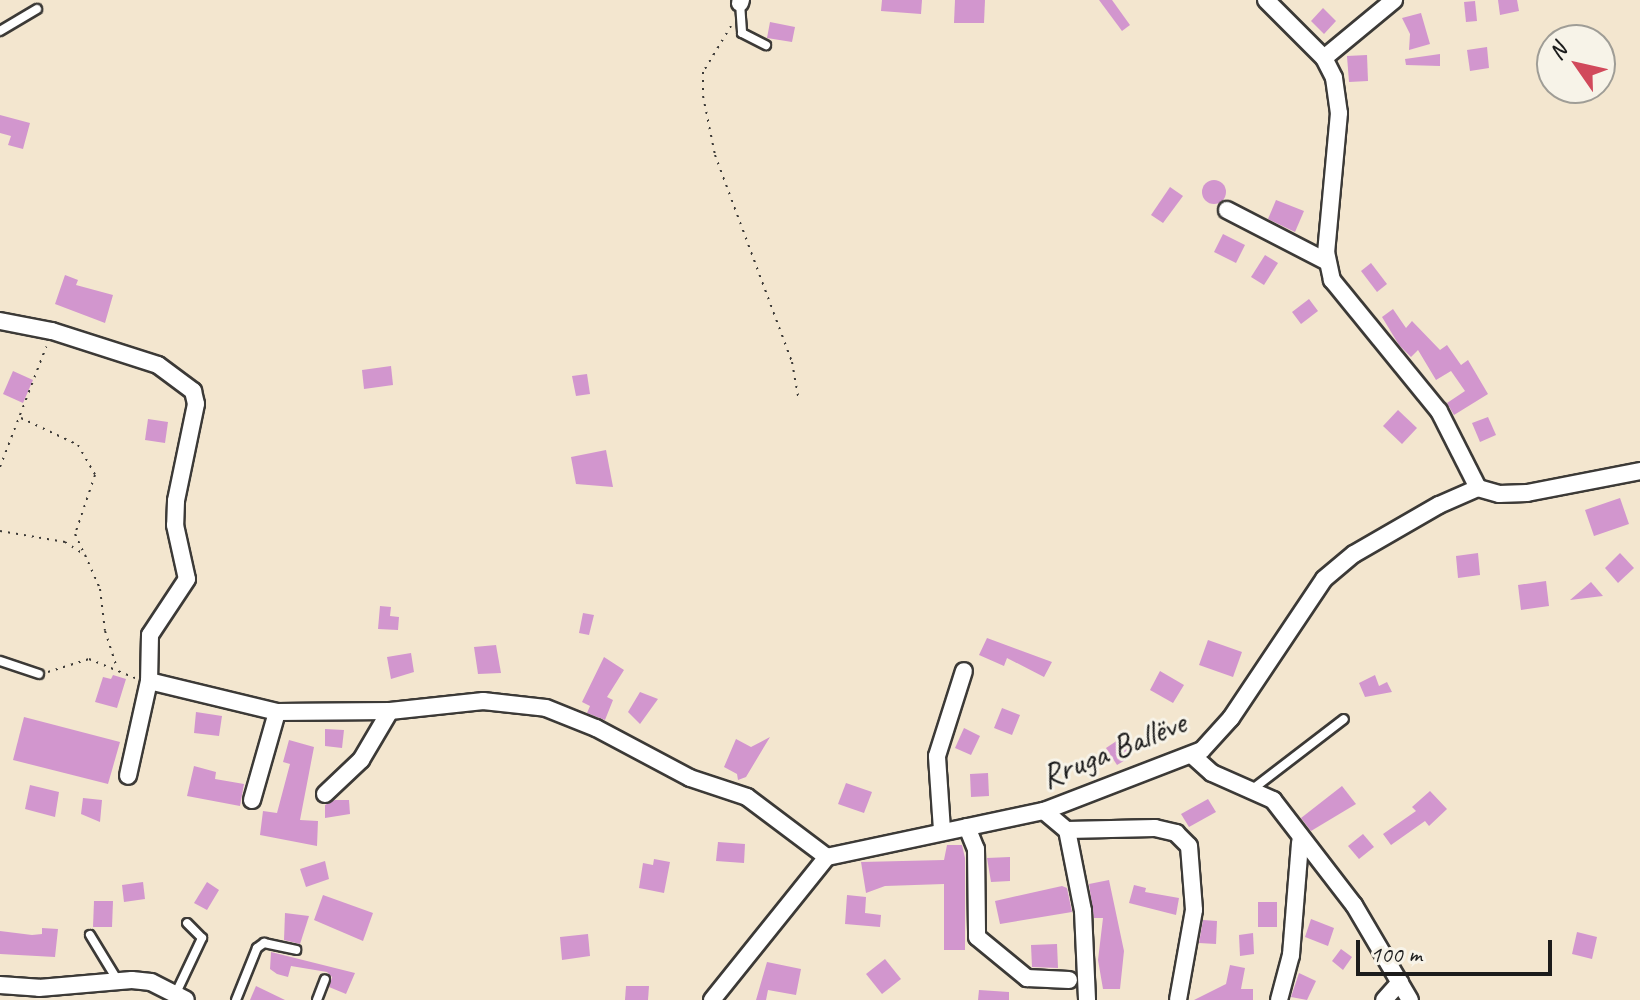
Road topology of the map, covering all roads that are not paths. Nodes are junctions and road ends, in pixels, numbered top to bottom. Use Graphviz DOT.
graph roads {
  1 [pos="1266,0"];
  2 [pos="1394,0"];
  3 [pos="741,2"];
  4 [pos="37,9"];
  5 [pos="0,31"];
  6 [pos="766,45"];
  7 [pos="1324,58"];
  8 [pos="1227,210"];
  9 [pos="1326,261"];
  10 [pos="0,321"];
  11 [pos="1639,473"];
  12 [pos="1478,488"];
  13 [pos="0,661"];
  14 [pos="964,671"];
  15 [pos="39,674"];
  16 [pos="148,684"];
  17 [pos="390,711"];
  18 [pos="277,712"];
  19 [pos="1344,719"];
  20 [pos="1193,756"];
  21 [pos="128,776"];
  22 [pos="1254,788"];
  23 [pos="325,794"];
  24 [pos="252,800"];
  25 [pos="1044,811"];
  26 [pos="967,827"];
  27 [pos="942,830"];
  28 [pos="1067,830"];
  29 [pos="1300,842"];
  30 [pos="827,857"];
  31 [pos="187,923"];
  32 [pos="90,935"];
  33 [pos="296,950"];
  34 [pos="325,979"];
  35 [pos="1069,980"];
  36 [pos="119,981"];
  37 [pos="1400,982"];
  38 [pos="0,985"];
  39 [pos="181,996"];
  40 [pos="236,1000"];
  41 [pos="317,1000"];
  42 [pos="712,1000"];
  43 [pos="1087,1000"];
  44 [pos="1178,1000"];
  45 [pos="1279,1000"];
  46 [pos="1384,1000"];
  47 [pos="1410,1000"];
  1 -- 7 [label="street"];
  2 -- 7 [label="street"];
  3 -- 6 [label="lane"];
  4 -- 5 [label="lane"];
  7 -- 9 [label="street"];
  8 -- 9 [label="street"];
  9 -- 12 [label="street"];
  10 -- 16 [label="street"];
  11 -- 12 [label="street"];
  12 -- 20 [label="street, Rruga Ballëve"];
  13 -- 15 [label="lane"];
  14 -- 27 [label="street"];
  16 -- 18 [label="street"];
  16 -- 21 [label="street"];
  17 -- 18 [label="street"];
  17 -- 23 [label="street"];
  17 -- 30 [label="street"];
  18 -- 24 [label="street"];
  19 -- 22 [label="lane"];
  20 -- 22 [label="street"];
  20 -- 25 [label="street, Rruga Ballëve"];
  22 -- 29 [label="street"];
  25 -- 26 [label="street, Rruga Ballëve"];
  25 -- 28 [label="street"];
  26 -- 27 [label="street, Rruga Ballëve"];
  26 -- 35 [label="street"];
  27 -- 30 [label="street, Rruga Ballëve"];
  28 -- 43 [label="street"];
  28 -- 44 [label="street"];
  29 -- 37 [label="street"];
  29 -- 45 [label="street"];
  30 -- 42 [label="street"];
  31 -- 39 [label="lane"];
  32 -- 36 [label="lane"];
  33 -- 40 [label="lane"];
  34 -- 41 [label="lane"];
  36 -- 38 [label="street"];
  36 -- 39 [label="street"];
  37 -- 46 [label="street"];
  37 -- 47 [label="street"];
}
